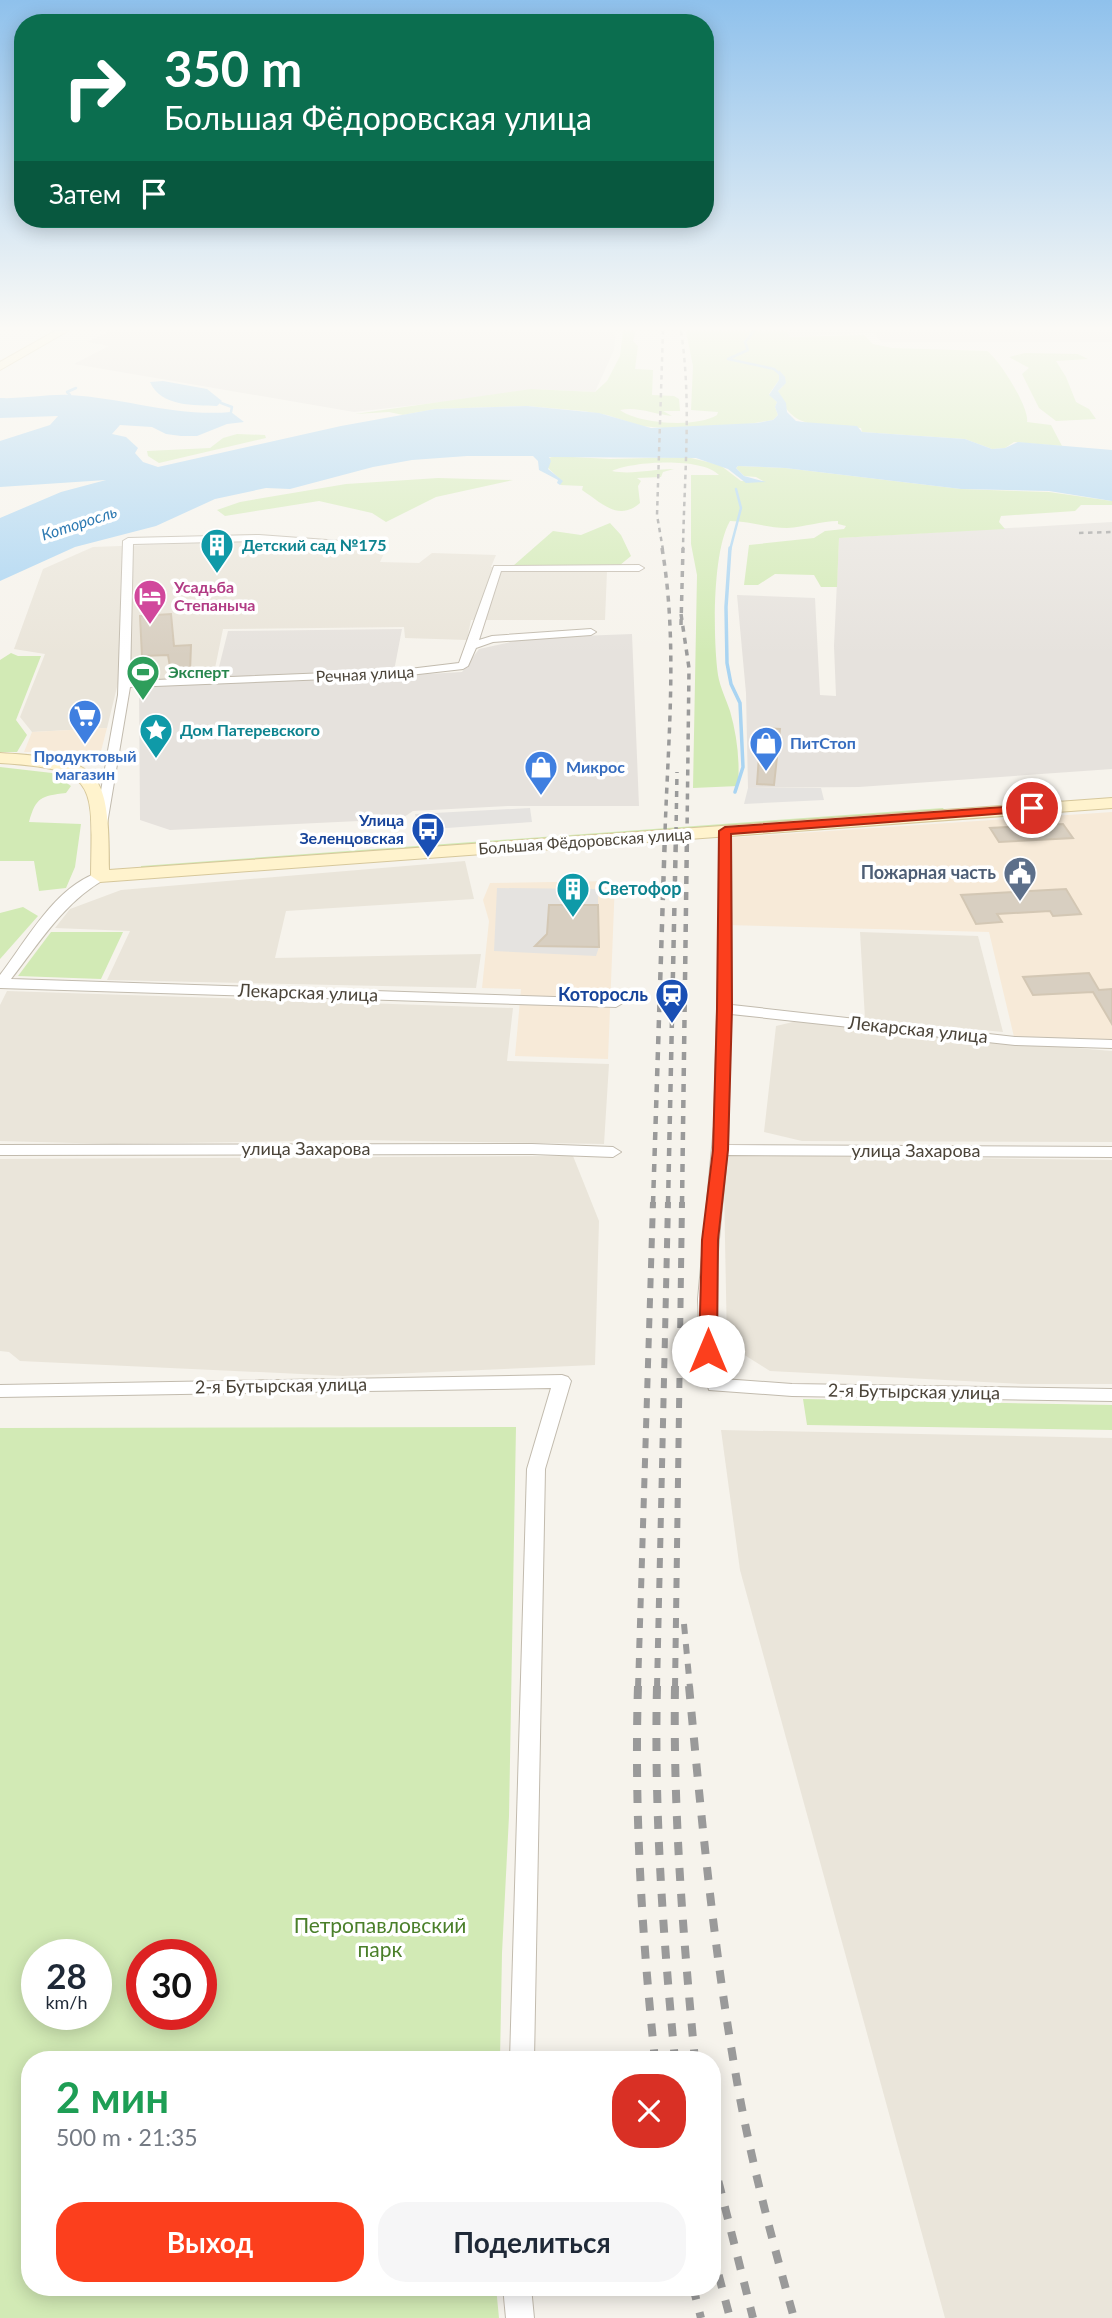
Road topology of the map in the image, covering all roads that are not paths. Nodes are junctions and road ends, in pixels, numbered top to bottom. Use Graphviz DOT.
graph roads {
  1 [pos="382,547"];
  2 [pos="639,568"];
  3 [pos="592,632"];
  4 [pos="472,646"];
  5 [pos="124,684"];
  6 [pos="0,758"];
  7 [pos="113,759"];
  8 [pos="44,761"];
  9 [pos="109,778"];
  10 [pos="89,780"];
  11 [pos="1112,791"];
  12 [pos="1112,803"];
  13 [pos="101,824"];
  14 [pos="725,831"];
  15 [pos="100,870"];
  16 [pos="0,983"];
  17 [pos="616,1003"];
  18 [pos="725,1009"];
  19 [pos="1112,1044"];
  20 [pos="0,1150"];
  21 [pos="720,1150"];
  22 [pos="613,1152"];
  23 [pos="1112,1152"];
  24 [pos="0,1391"];
  25 [pos="1112,1395"];
  26 [pos="523,2051"];
  27 [pos="518,2296"];
  28 [pos="520,2318"];
  1 -- 5 [label="street"];
  2 -- 4 [label="street"];
  3 -- 4 [label="street"];
  4 -- 5 [label="street, Речная улица"];
  5 -- 7 [label="street"];
  6 -- 8 [label="main road"];
  7 -- 8 [label="street"];
  7 -- 9 [label="street"];
  8 -- 10 [label="main road"];
  9 -- 10 [label="street"];
  9 -- 13 [label="street"];
  10 -- 13 [label="main road"];
  11 -- 15 [label="main road, Большая Фёдоровская улица"];
  12 -- 14 [label="main road, Большая Фёдоровская улица"];
  13 -- 15 [label="main road"];
  14 -- 15 [label="main road, Большая Фёдоровская улица"];
  14 -- 18 [label="street"];
  15 -- 16 [label="street"];
  16 -- 17 [label="street, Лекарская улица"];
  18 -- 19 [label="street, Лекарская улица"];
  18 -- 21 [label="street"];
  20 -- 22 [label="street, улица Захарова"];
  21 -- 23 [label="street, улица Захарова"];
  21 -- 25 [label="street, 2-я Бутырская улица"];
  24 -- 26 [label="street, 2-я Бутырская улица"];
  27 -- 28 [label="street"];
}
